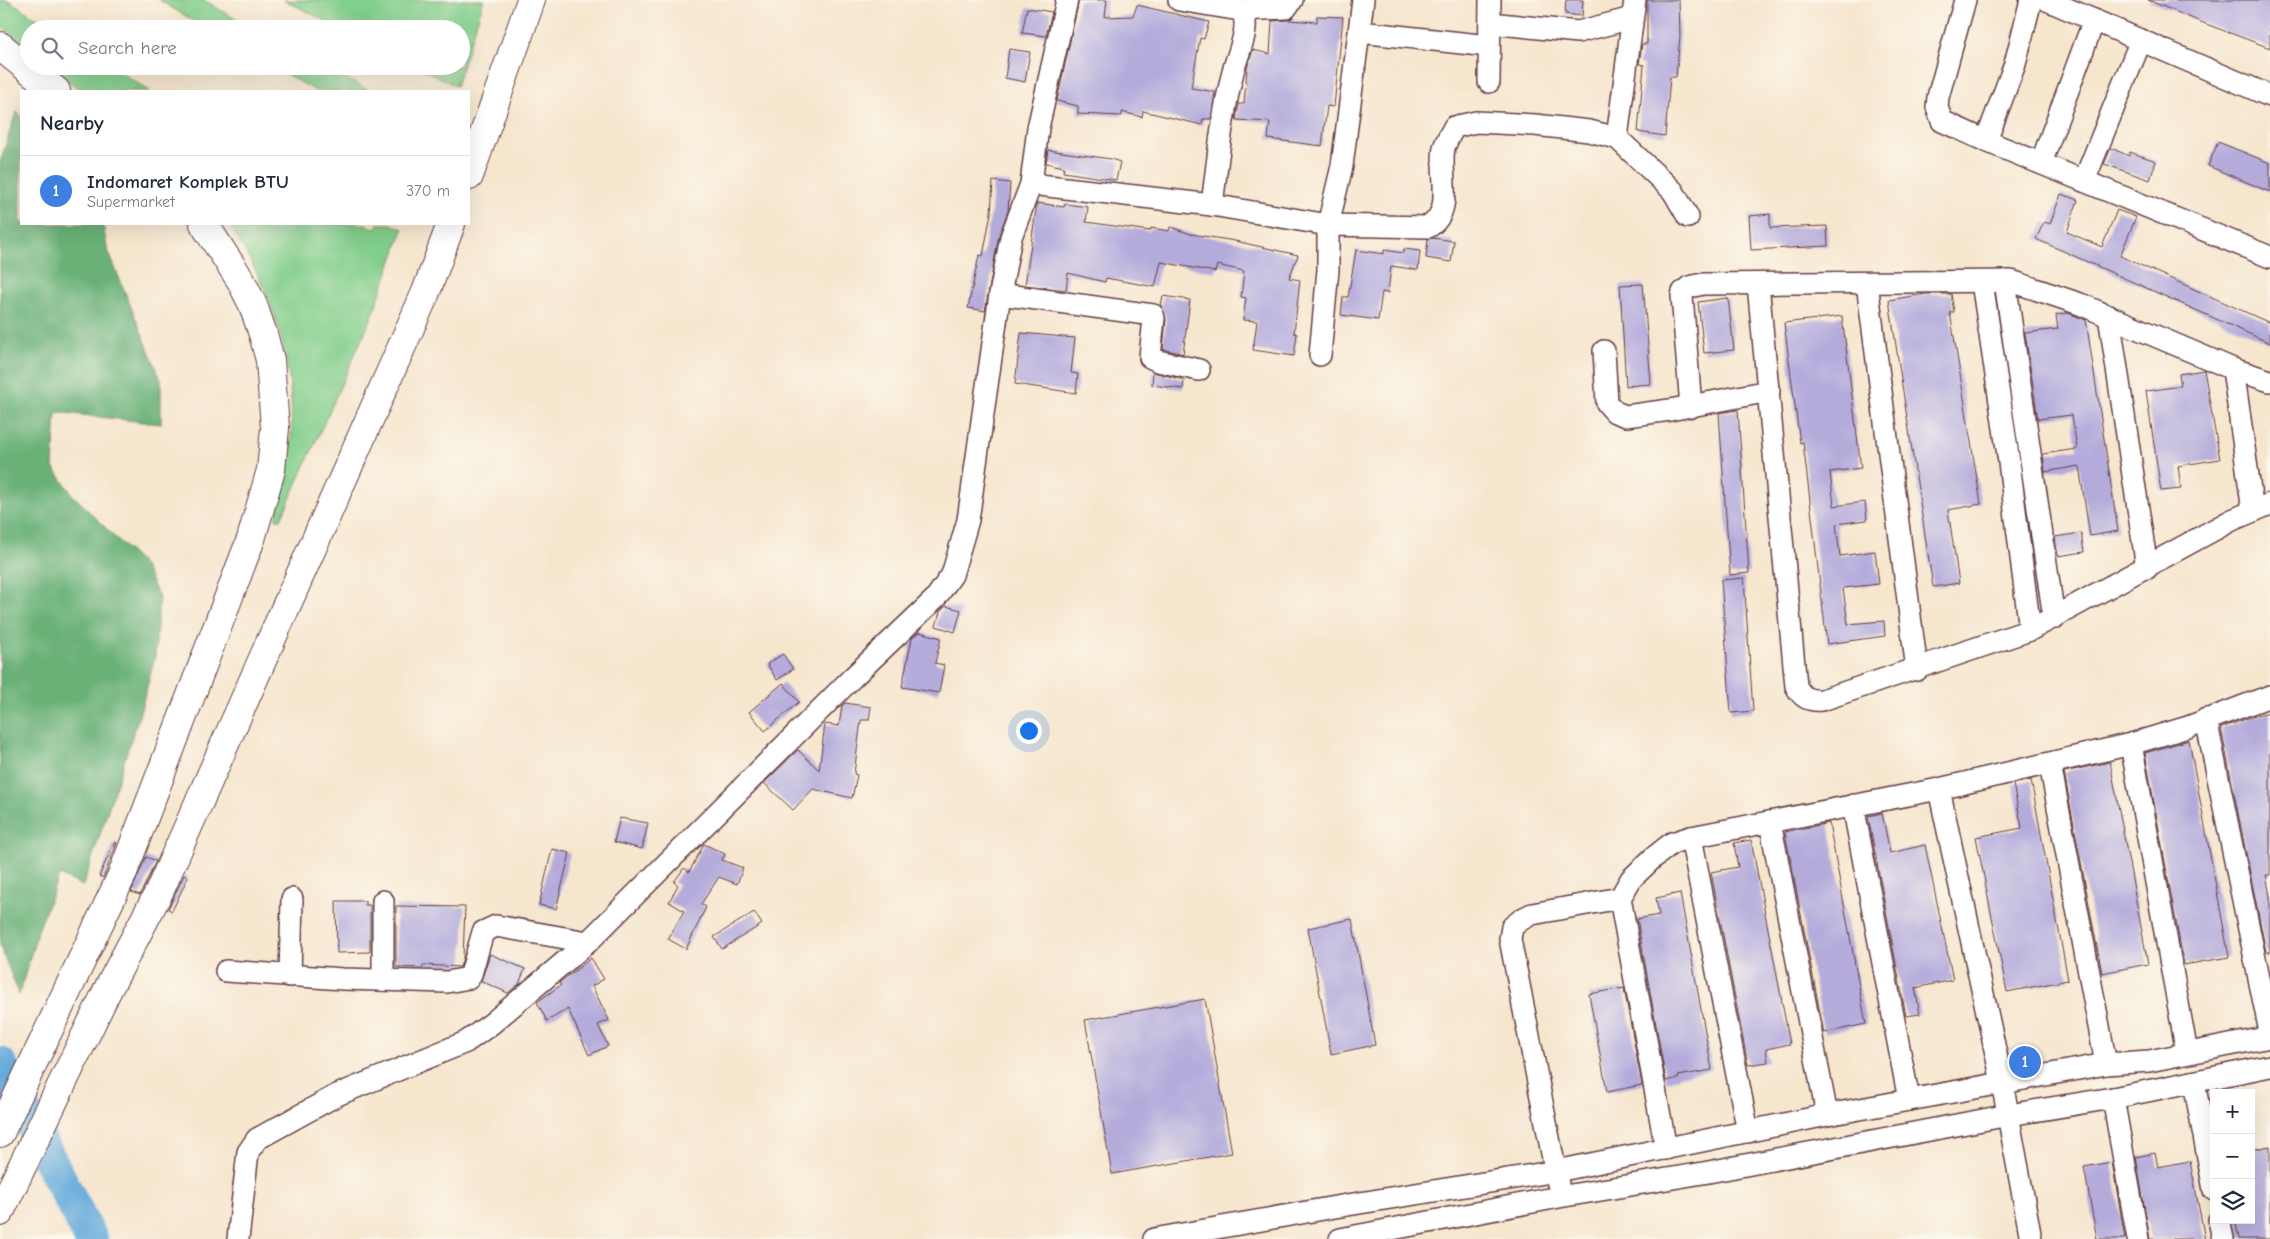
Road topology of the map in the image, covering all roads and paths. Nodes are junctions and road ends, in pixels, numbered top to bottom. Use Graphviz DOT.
graph roads {
  1 [pos="531,0"];
  2 [pos="1067,0"];
  3 [pos="1179,0"];
  4 [pos="1292,0"];
  5 [pos="1363,0"];
  6 [pos="1490,0"];
  7 [pos="1965,0"];
  8 [pos="2031,0"];
  9 [pos="2048,0"];
  10 [pos="1633,9"];
  11 [pos="1240,10"];
  12 [pos="2094,20"];
  13 [pos="1490,24"];
  14 [pos="1360,32"];
  15 [pos="2141,40"];
  16 [pos="0,46"];
  17 [pos="1489,46"];
  18 [pos="20,62"];
  19 [pos="36,75"];
  20 [pos="1489,82"];
  21 [pos="55,90"];
  22 [pos="2270,96"];
  23 [pos="1617,138"];
  24 [pos="1986,141"];
  25 [pos="2041,163"];
  26 [pos="470,173"];
  27 [pos="2084,181"];
  28 [pos="1031,184"];
  29 [pos="1212,205"];
  30 [pos="1688,217"];
  31 [pos="205,225"];
  32 [pos="451,225"];
  33 [pos="1328,225"];
  34 [pos="2270,257"];
  35 [pos="2004,281"];
  36 [pos="1982,282"];
  37 [pos="1867,283"];
  38 [pos="1758,284"];
  39 [pos="1000,294"];
  40 [pos="2109,316"];
  41 [pos="1604,351"];
  42 [pos="1320,355"];
  43 [pos="2233,369"];
  44 [pos="1199,370"];
  45 [pos="2270,381"];
  46 [pos="1769,391"];
  47 [pos="1691,407"];
  48 [pos="2031,458"];
  49 [pos="2009,462"];
  50 [pos="2261,508"];
  51 [pos="2146,568"];
  52 [pos="2054,618"];
  53 [pos="2030,630"];
  54 [pos="1916,670"];
  55 [pos="2270,696"];
  56 [pos="2206,719"];
  57 [pos="2131,744"];
  58 [pos="2050,764"];
  59 [pos="1939,789"];
  60 [pos="1852,805"];
  61 [pos="1770,822"];
  62 [pos="1691,837"];
  63 [pos="1620,898"];
  64 [pos="292,899"];
  65 [pos="383,901"];
  66 [pos="588,942"];
  67 [pos="226,972"];
  68 [pos="290,976"];
  69 [pos="382,980"];
  70 [pos="2270,1032"];
  71 [pos="2270,1037"];
  72 [pos="2187,1053"];
  73 [pos="2149,1061"];
  74 [pos="2106,1064"];
  75 [pos="2270,1066"];
  76 [pos="2002,1082"];
  77 [pos="2194,1082"];
  78 [pos="2155,1089"];
  79 [pos="2113,1098"];
  80 [pos="1909,1100"];
  81 [pos="1827,1115"];
  82 [pos="2009,1115"];
  83 [pos="1748,1132"];
  84 [pos="0,1133"];
  85 [pos="1699,1142"];
  86 [pos="1666,1150"];
  87 [pos="1557,1171"];
  88 [pos="1703,1173"];
  89 [pos="2212,1179"];
  90 [pos="1559,1197"];
  91 [pos="0,1212"];
  92 [pos="2220,1224"];
  93 [pos="238,1239"];
  94 [pos="1154,1239"];
  95 [pos="1340,1239"];
  96 [pos="2031,1239"];
  97 [pos="2138,1239"];
  98 [pos="2223,1239"];
  1 -- 26 [label="highway"];
  2 -- 28 [label="street"];
  3 -- 11 [label="street"];
  4 -- 11 [label="street"];
  5 -- 14 [label="street"];
  6 -- 13 [label="street"];
  7 -- 24 [label="street"];
  8 -- 24 [label="street"];
  9 -- 12 [label="street"];
  10 -- 13 [label="street"];
  10 -- 23 [label="street"];
  11 -- 29 [label="street"];
  12 -- 15 [label="street"];
  12 -- 25 [label="street"];
  13 -- 17 [label="street"];
  14 -- 17 [label="street"];
  14 -- 33 [label="street"];
  15 -- 22 [label="street"];
  15 -- 27 [label="street"];
  16 -- 18 [label="highway"];
  17 -- 20 [label="street"];
  19 -- 21 [label="highway"];
  23 -- 30 [label="street"];
  23 -- 33 [label="street"];
  24 -- 25 [label="street"];
  25 -- 27 [label="street"];
  27 -- 34 [label="street"];
  28 -- 29 [label="street"];
  28 -- 39 [label="street"];
  29 -- 33 [label="street"];
  31 -- 84 [label="highway"];
  32 -- 91 [label="highway"];
  33 -- 42 [label="street"];
  35 -- 36 [label="street"];
  35 -- 40 [label="street"];
  35 -- 48 [label="street"];
  36 -- 37 [label="street"];
  36 -- 49 [label="street"];
  37 -- 38 [label="street"];
  37 -- 54 [label="street"];
  38 -- 46 [label="street"];
  38 -- 47 [label="street"];
  39 -- 44 [label="street"];
  39 -- 66 [label="street"];
  40 -- 43 [label="street"];
  40 -- 51 [label="street"];
  41 -- 47 [label="street"];
  43 -- 45 [label="street"];
  43 -- 50 [label="street"];
  46 -- 47 [label="street"];
  46 -- 54 [label="street"];
  48 -- 49 [label="street"];
  48 -- 52 [label="street"];
  49 -- 53 [label="street"];
  50 -- 51 [label="street"];
  51 -- 52 [label="street"];
  52 -- 53 [label="street"];
  53 -- 54 [label="street"];
  55 -- 56 [label="street"];
  56 -- 57 [label="street"];
  56 -- 70 [label="street"];
  57 -- 58 [label="street"];
  57 -- 72 [label="street"];
  58 -- 59 [label="street"];
  58 -- 74 [label="street"];
  59 -- 60 [label="street"];
  59 -- 76 [label="street"];
  60 -- 61 [label="street"];
  60 -- 80 [label="street"];
  61 -- 62 [label="street"];
  61 -- 81 [label="street"];
  62 -- 63 [label="street"];
  62 -- 83 [label="street"];
  63 -- 86 [label="street"];
  63 -- 87 [label="street"];
  64 -- 68 [label="street"];
  65 -- 69 [label="street"];
  66 -- 69 [label="street"];
  66 -- 93 [label="street"];
  67 -- 68 [label="street"];
  68 -- 69 [label="street"];
  71 -- 72 [label="street"];
  72 -- 73 [label="street"];
  73 -- 74 [label="street"];
  73 -- 78 [label="street"];
  74 -- 76 [label="street"];
  75 -- 77 [label="street"];
  76 -- 80 [label="street"];
  76 -- 82 [label="street"];
  77 -- 78 [label="street"];
  77 -- 89 [label="street"];
  78 -- 79 [label="street"];
  79 -- 82 [label="street"];
  79 -- 97 [label="street"];
  80 -- 81 [label="street"];
  81 -- 83 [label="street"];
  82 -- 88 [label="street"];
  82 -- 96 [label="street"];
  83 -- 85 [label="street"];
  85 -- 86 [label="street"];
  85 -- 88 [label="street"];
  86 -- 87 [label="street"];
  87 -- 90 [label="street"];
  87 -- 94 [label="street"];
  88 -- 90 [label="street"];
  90 -- 95 [label="street"];
  92 -- 98 [label="street"];
}
